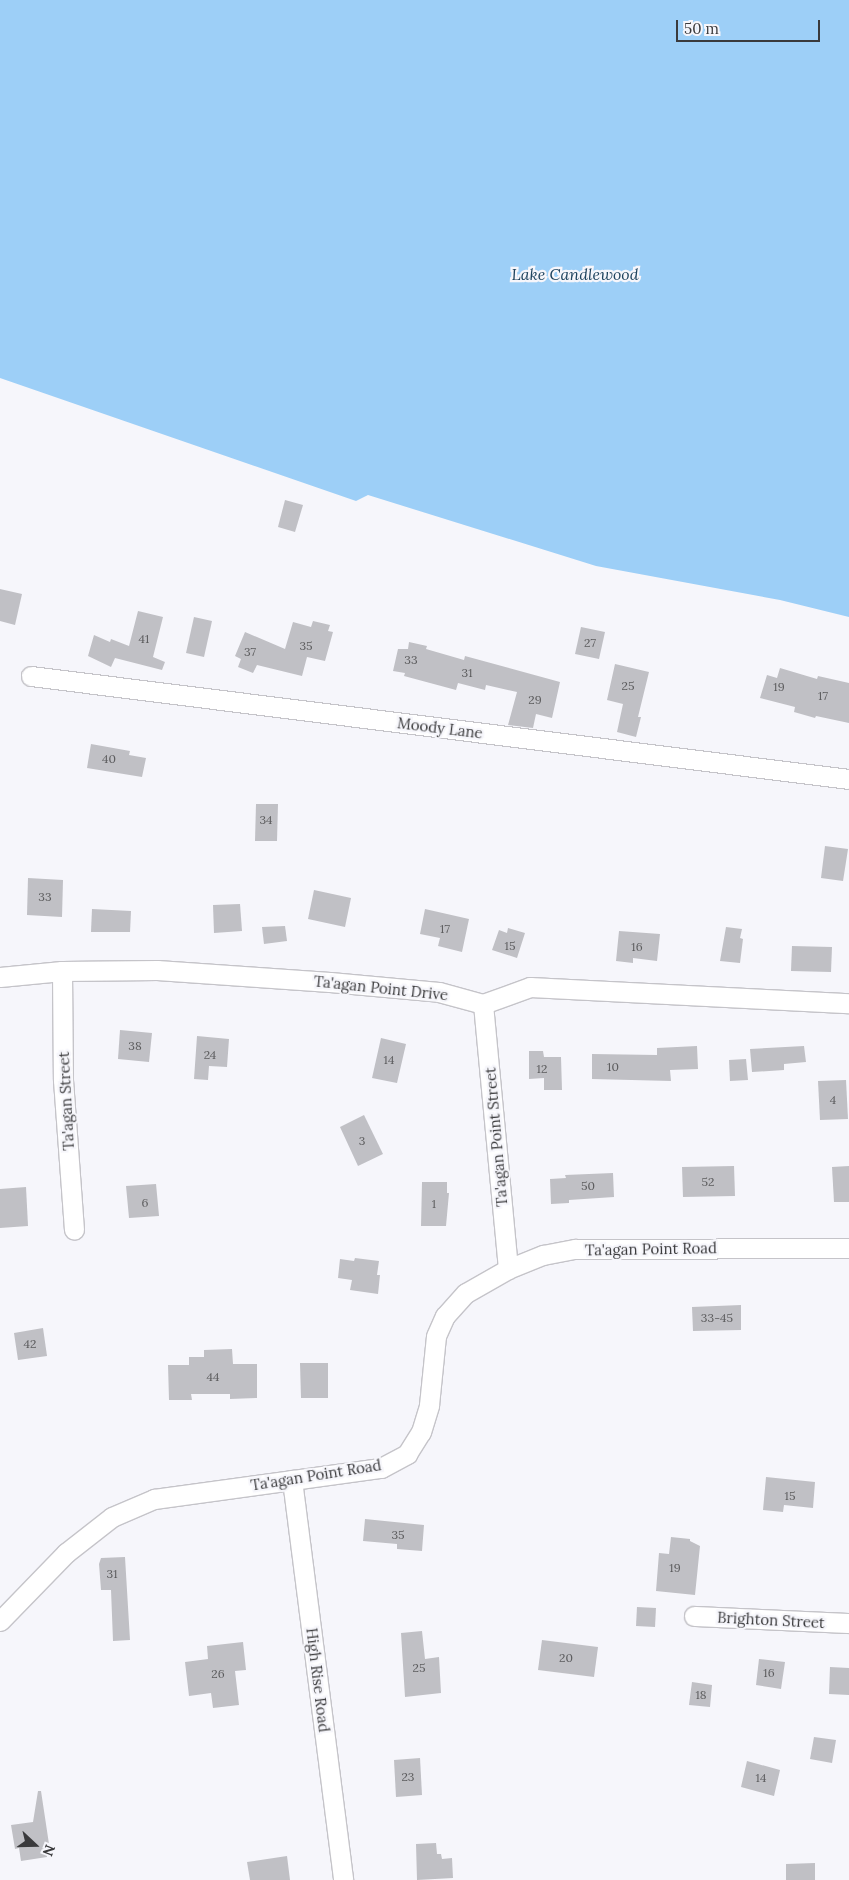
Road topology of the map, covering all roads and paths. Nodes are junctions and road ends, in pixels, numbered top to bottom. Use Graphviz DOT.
graph roads {
  1 [pos="31,676"];
  2 [pos="849,779"];
  3 [pos="62,971"];
  4 [pos="0,977"];
  5 [pos="483,1004"];
  6 [pos="849,1004"];
  7 [pos="74,1230"];
  8 [pos="849,1248"];
  9 [pos="508,1269"];
  10 [pos="292,1480"];
  11 [pos="694,1616"];
  12 [pos="0,1621"];
  13 [pos="849,1623"];
  14 [pos="343,1880"];
  1 -- 2 [label="street, Moody Lane"];
  3 -- 4 [label="street, Ta'agan Point Drive"];
  3 -- 5 [label="street, Ta'agan Point Drive"];
  3 -- 7 [label="street, Ta'agan Street"];
  5 -- 6 [label="street"];
  5 -- 9 [label="street, Ta'agan Point Street"];
  8 -- 9 [label="street, Ta'agan Point Road"];
  9 -- 10 [label="street, Ta'agan Point Road"];
  10 -- 12 [label="street, Ta'agan Point Road"];
  10 -- 14 [label="street, High Rise Road"];
  11 -- 13 [label="street, Brighton Street"];
}
